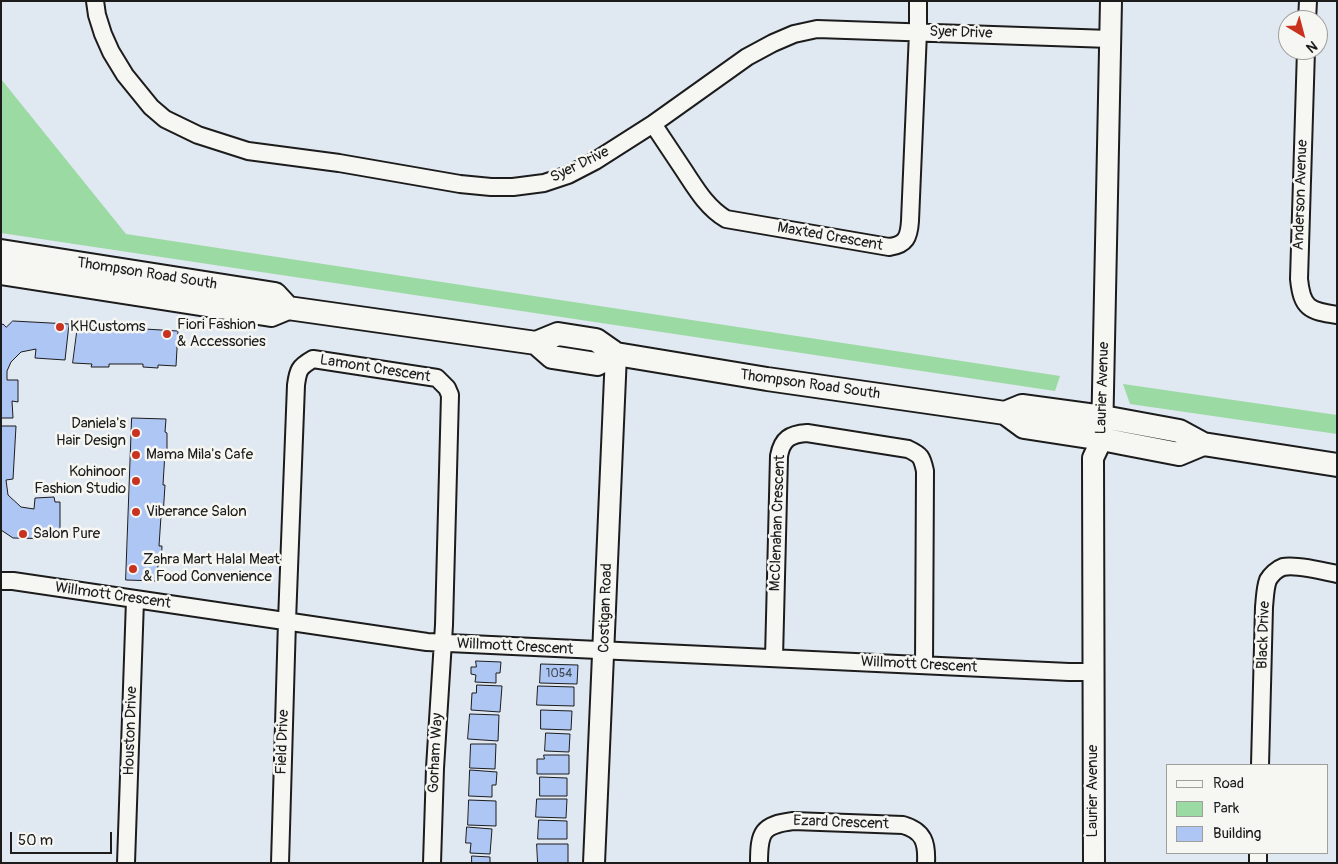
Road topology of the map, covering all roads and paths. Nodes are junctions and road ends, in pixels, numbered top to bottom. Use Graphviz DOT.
graph roads {
  1 [pos="94,1"];
  2 [pos="918,1"];
  3 [pos="1111,1"];
  4 [pos="918,32"];
  5 [pos="1110,39"];
  6 [pos="1306,60"];
  7 [pos="653,124"];
  8 [pos="1,251"];
  9 [pos="1,273"];
  10 [pos="288,308"];
  11 [pos="1337,315"];
  12 [pos="616,354"];
  13 [pos="1103,428"];
  14 [pos="1337,464"];
  15 [pos="1337,574"];
  16 [pos="1,581"];
  17 [pos="135,600"];
  18 [pos="287,621"];
  19 [pos="442,644"];
  20 [pos="604,651"];
  21 [pos="774,658"];
  22 [pos="924,666"];
  23 [pos="1092,672"];
  24 [pos="1260,764"];
  25 [pos="126,863"];
  26 [pos="280,863"];
  27 [pos="432,863"];
  28 [pos="594,863"];
  29 [pos="759,863"];
  30 [pos="926,863"];
  31 [pos="1094,863"];
  1 -- 7 [label="street, Syer Drive"];
  2 -- 4 [label="street"];
  3 -- 5 [label="street, Laurier Avenue"];
  4 -- 5 [label="street, Syer Drive"];
  4 -- 7 [label="street, Syer Drive"];
  4 -- 7 [label="street, Maxted Crescent"];
  5 -- 13 [label="street, Laurier Avenue"];
  6 -- 11 [label="street, Anderson Avenue"];
  8 -- 10 [label="main road, Thompson Road South"];
  9 -- 10 [label="main road, Thompson Road South"];
  10 -- 12 [label="main road, Thompson Road South"];
  12 -- 13 [label="main road, Thompson Road South"];
  12 -- 20 [label="street, Costigan Road"];
  13 -- 14 [label="main road, Thompson Road South"];
  13 -- 23 [label="street, Laurier Avenue"];
  15 -- 24 [label="street, Black Drive"];
  16 -- 17 [label="street, Willmott Crescent"];
  17 -- 18 [label="street, Willmott Crescent"];
  17 -- 25 [label="street, Houston Drive"];
  18 -- 19 [label="street, Willmott Crescent"];
  18 -- 19 [label="street, Lamont Crescent"];
  18 -- 26 [label="street, Field Drive"];
  19 -- 20 [label="street, Willmott Crescent"];
  19 -- 27 [label="street, Gorham Way"];
  20 -- 21 [label="street, Willmott Crescent"];
  20 -- 28 [label="street, Costigan Road"];
  21 -- 22 [label="street, Willmott Crescent"];
  21 -- 22 [label="street, McClenahan Crescent"];
  22 -- 23 [label="street, Willmott Crescent"];
  23 -- 31 [label="street, Laurier Avenue"];
  29 -- 30 [label="street, Ezard Crescent"];
}
